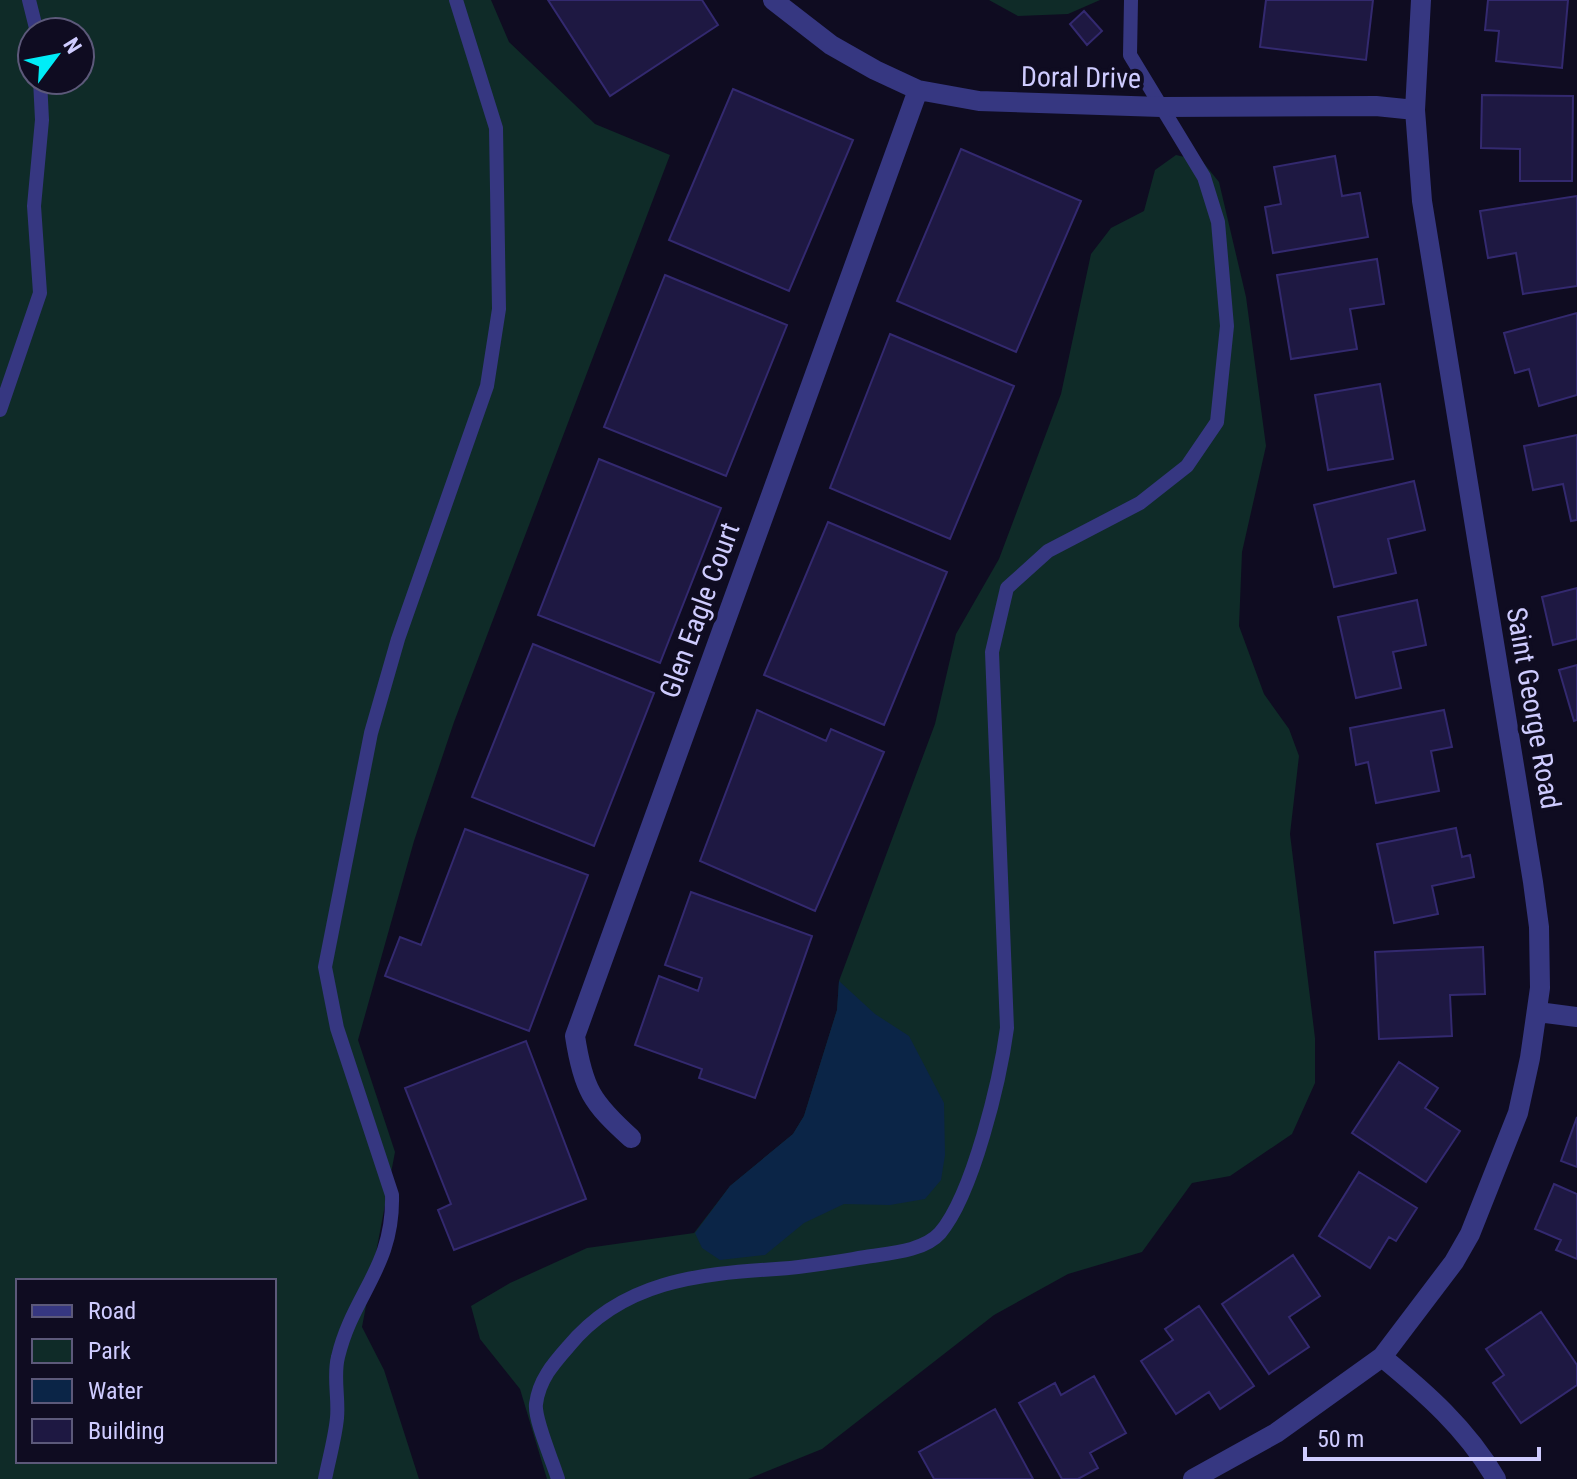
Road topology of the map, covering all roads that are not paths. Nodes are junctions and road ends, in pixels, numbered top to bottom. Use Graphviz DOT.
graph roads {
  1 [pos="456,0"];
  2 [pos="773,0"];
  3 [pos="1131,0"];
  4 [pos="1421,0"];
  5 [pos="918,90"];
  6 [pos="41,96"];
  7 [pos="1161,107"];
  8 [pos="1415,110"];
  9 [pos="0,410"];
  10 [pos="1538,1012"];
  11 [pos="1577,1017"];
  12 [pos="631,1138"];
  13 [pos="1382,1357"];
  14 [pos="325,1479"];
  15 [pos="558,1479"];
  16 [pos="1193,1479"];
  17 [pos="1496,1479"];
  1 -- 14 [label="lane"];
  2 -- 5 [label="street, Doral Drive"];
  3 -- 7 [label="lane"];
  4 -- 8 [label="street, Saint George Road"];
  5 -- 7 [label="street, Doral Drive"];
  5 -- 12 [label="street, Glen Eagle Court"];
  6 -- 9 [label="lane"];
  7 -- 8 [label="street, Doral Drive"];
  7 -- 15 [label="lane"];
  8 -- 10 [label="street, Saint George Road"];
  10 -- 11 [label="street"];
  10 -- 13 [label="street, Saint George Road"];
  13 -- 16 [label="street, Saint George Road"];
  13 -- 17 [label="street"];
}
